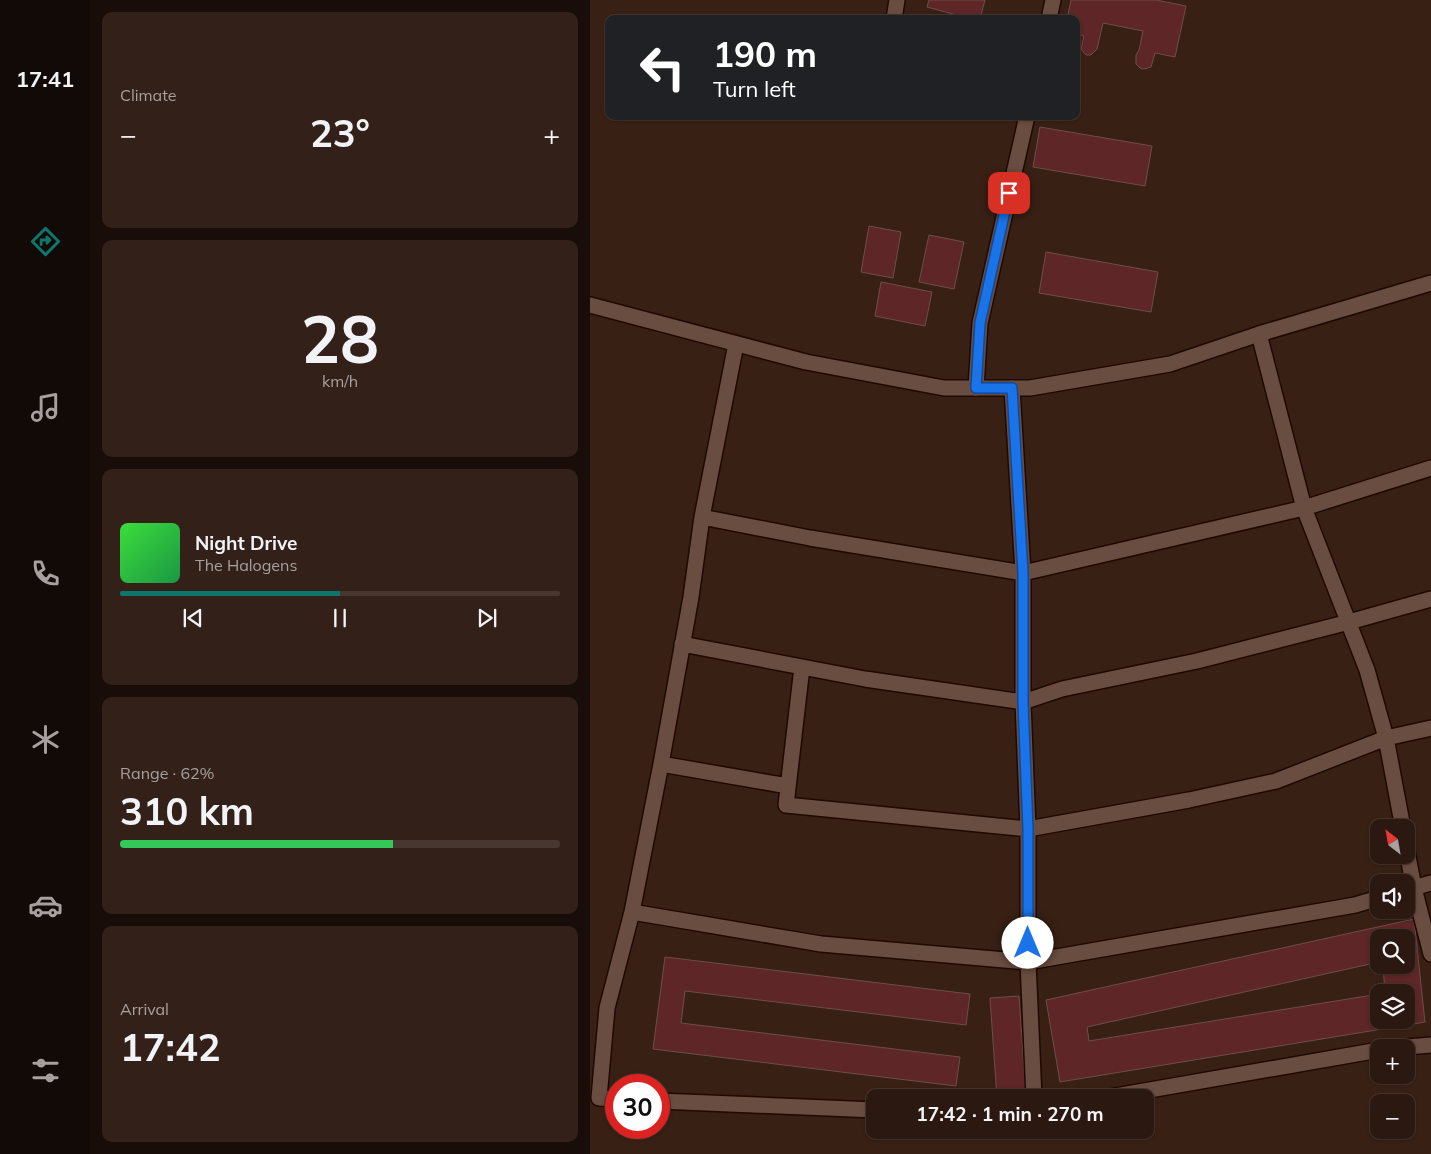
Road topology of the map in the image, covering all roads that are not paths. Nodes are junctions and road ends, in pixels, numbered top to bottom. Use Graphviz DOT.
graph roads {
  1 [pos="897,0"];
  2 [pos="1052,0"];
  3 [pos="895,15"];
  4 [pos="1050,15"];
  5 [pos="1026,120"];
  6 [pos="1431,282"];
  7 [pos="590,305"];
  8 [pos="1259,334"];
  9 [pos="736,344"];
  10 [pos="976,388"];
  11 [pos="1012,388"];
  12 [pos="1431,468"];
  13 [pos="1304,508"];
  14 [pos="702,517"];
  15 [pos="1023,573"];
  16 [pos="1431,599"];
  17 [pos="1349,622"];
  18 [pos="682,644"];
  19 [pos="802,667"];
  20 [pos="1023,702"];
  21 [pos="1431,728"];
  22 [pos="1386,738"];
  23 [pos="661,764"];
  24 [pos="788,786"];
  25 [pos="1401,819"];
  26 [pos="1028,829"];
  27 [pos="1431,883"];
  28 [pos="1415,888"];
  29 [pos="1370,901"];
  30 [pos="1415,904"];
  31 [pos="632,912"];
  32 [pos="1431,954"];
  33 [pos="1028,962"];
  34 [pos="1431,1045"];
  35 [pos="1415,1046"];
  36 [pos="1370,1052"];
  37 [pos="1034,1089"];
  38 [pos="1154,1089"];
  39 [pos="605,1098"];
  40 [pos="670,1101"];
  41 [pos="866,1110"];
  1 -- 3 [label="street"];
  2 -- 4 [label="street"];
  5 -- 10 [label="street"];
  6 -- 8 [label="street"];
  7 -- 9 [label="street"];
  8 -- 11 [label="street"];
  8 -- 13 [label="street"];
  9 -- 10 [label="street"];
  9 -- 14 [label="street"];
  10 -- 11 [label="street"];
  11 -- 15 [label="street"];
  12 -- 13 [label="street"];
  13 -- 15 [label="street"];
  13 -- 17 [label="street"];
  14 -- 15 [label="street"];
  14 -- 18 [label="street"];
  15 -- 20 [label="street"];
  16 -- 17 [label="street"];
  17 -- 20 [label="street"];
  17 -- 22 [label="street"];
  18 -- 19 [label="street"];
  18 -- 23 [label="street"];
  19 -- 20 [label="street"];
  19 -- 24 [label="street"];
  20 -- 26 [label="street"];
  21 -- 22 [label="street"];
  22 -- 25 [label="street"];
  22 -- 26 [label="street"];
  23 -- 24 [label="street"];
  23 -- 31 [label="street"];
  24 -- 26 [label="street"];
  26 -- 33 [label="street"];
  27 -- 28 [label="street"];
  29 -- 33 [label="street"];
  30 -- 32 [label="street"];
  31 -- 33 [label="street"];
  31 -- 39 [label="street"];
  33 -- 37 [label="street"];
  34 -- 35 [label="street"];
  36 -- 38 [label="street"];
  40 -- 41 [label="street"];
}
